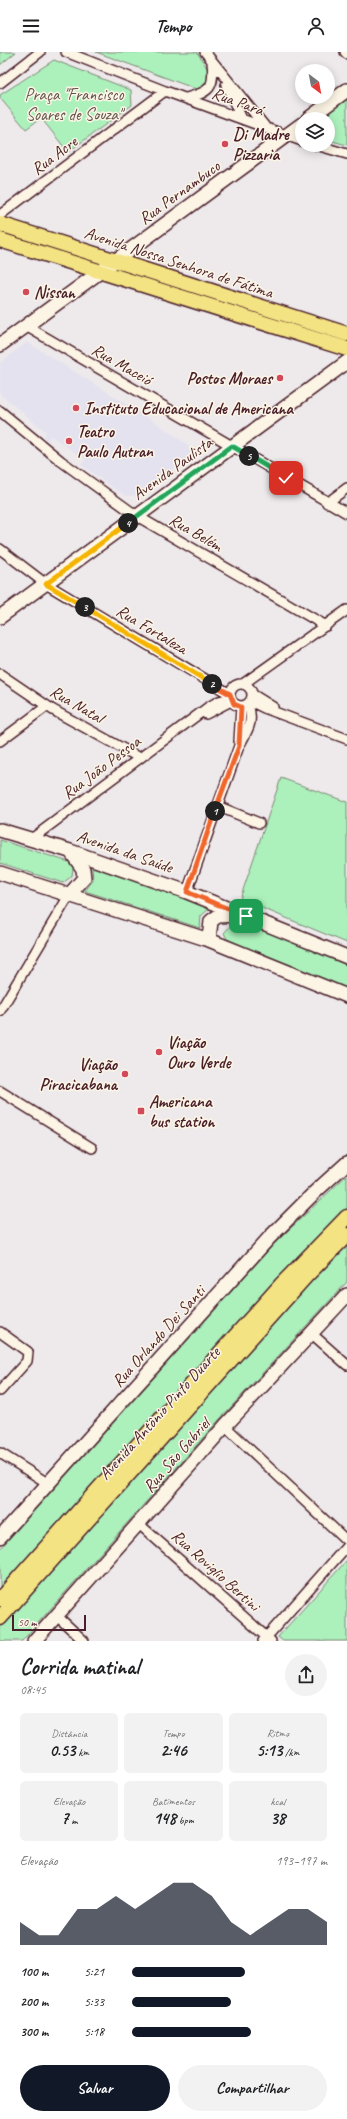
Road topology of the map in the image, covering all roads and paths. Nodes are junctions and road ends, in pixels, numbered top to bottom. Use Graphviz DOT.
graph roads {
  1 [pos="40,52"];
  2 [pos="66,52"];
  3 [pos="205,52"];
  4 [pos="212,61"];
  5 [pos="0,83"];
  6 [pos="347,90"];
  7 [pos="165,91"];
  8 [pos="186,98"];
  9 [pos="317,112"];
  10 [pos="242,119"];
  11 [pos="267,129"];
  12 [pos="295,129"];
  13 [pos="286,136"];
  14 [pos="295,139"];
  15 [pos="335,151"];
  16 [pos="347,154"];
  17 [pos="0,215"];
  18 [pos="0,224"];
  19 [pos="0,240"];
  20 [pos="117,260"];
  21 [pos="100,272"];
  22 [pos="26,326"];
  23 [pos="347,334"];
  24 [pos="0,345"];
  25 [pos="347,349"];
  26 [pos="347,362"];
  27 [pos="0,411"];
  28 [pos="232,446"];
  29 [pos="347,488"];
  30 [pos="327,503"];
  31 [pos="347,513"];
  32 [pos="137,516"];
  33 [pos="0,549"];
  34 [pos="46,584"];
  35 [pos="347,610"];
  36 [pos="0,617"];
  37 [pos="326,626"];
  38 [pos="0,674"];
  39 [pos="247,696"];
  40 [pos="230,698"];
  41 [pos="47,706"];
  42 [pos="347,740"];
  43 [pos="0,741"];
  44 [pos="140,758"];
  45 [pos="217,806"];
  46 [pos="259,823"];
  47 [pos="0,830"];
  48 [pos="30,840"];
  49 [pos="70,851"];
  50 [pos="0,873"];
  51 [pos="187,892"];
  52 [pos="70,894"];
  53 [pos="246,916"];
  54 [pos="209,940"];
  55 [pos="347,957"];
  56 [pos="347,996"];
  57 [pos="0,1011"];
  58 [pos="0,1091"];
  59 [pos="92,1148"];
  60 [pos="347,1163"];
  61 [pos="347,1217"];
  62 [pos="347,1235"];
  63 [pos="347,1295"];
  64 [pos="0,1332"];
  65 [pos="311,1333"];
  66 [pos="347,1366"];
  67 [pos="0,1391"];
  68 [pos="224,1426"];
  69 [pos="0,1453"];
  70 [pos="49,1484"];
  71 [pos="140,1524"];
  72 [pos="0,1537"];
  73 [pos="347,1541"];
  74 [pos="347,1546"];
  75 [pos="0,1599"];
  76 [pos="57,1616"];
  77 [pos="0,1618"];
  78 [pos="267,1640"];
  79 [pos="34,1641"];
  80 [pos="84,1641"];
  1 -- 5 [label="street"];
  2 -- 7 [label="street, Rua Pará"];
  3 -- 4 [label="street"];
  4 -- 8 [label="street, Rua Pará"];
  4 -- 10 [label="street"];
  4 -- 11 [label="street"];
  6 -- 9 [label="main road"];
  7 -- 8 [label="street, Rua Pará"];
  7 -- 17 [label="street, Rua Acre"];
  8 -- 10 [label="street, Rua Pará"];
  10 -- 11 [label="street, Rua Pará"];
  11 -- 13 [label="street, Rua Pará"];
  12 -- 13 [label="main road, Rua Pernambuco"];
  13 -- 14 [label="street, Rua Pará"];
  13 -- 20 [label="main road, Rua Pernambuco"];
  15 -- 16 [label="street"];
  18 -- 20 [label="main road, Avenida Nossa Senhora de Fátima"];
  19 -- 21 [label="main road, Avenida Nossa Senhora de Fátima"];
  20 -- 21 [label="main road, Rua Pernambuco"];
  20 -- 23 [label="main road, Avenida Nossa Senhora de Fátima"];
  21 -- 22 [label="main road, Rua Pernambuco"];
  21 -- 25 [label="main road, Avenida Nossa Senhora de Fátima"];
  22 -- 24 [label="main road, Rua Pernambuco"];
  22 -- 28 [label="street, Rua Maceió"];
  26 -- 28 [label="main road, Avenida Paulista"];
  27 -- 32 [label="street, Rua Belém"];
  28 -- 30 [label="street, Rua Maceió"];
  28 -- 32 [label="main road, Avenida Paulista"];
  29 -- 30 [label="street"];
  30 -- 31 [label="street, Rua Maceió"];
  32 -- 34 [label="main road, Avenida Paulista"];
  32 -- 37 [label="street, Rua Belém"];
  33 -- 34 [label="street, Rua Fortaleza"];
  34 -- 36 [label="main road, Avenida Paulista"];
  34 -- 40 [label="street, Rua Fortaleza"];
  35 -- 37 [label="street"];
  37 -- 39 [label="street"];
  38 -- 41 [label="street, Rua Natal"];
  39 -- 40 [label="street, Rua Fortaleza"];
  39 -- 40 [label="street, Rua João Pessoa"];
  39 -- 42 [label="street"];
  39 -- 45 [label="street"];
  40 -- 44 [label="street, Rua João Pessoa"];
  41 -- 43 [label="street"];
  41 -- 44 [label="street, Rua Natal"];
  44 -- 48 [label="street, Rua João Pessoa"];
  45 -- 46 [label="street"];
  45 -- 51 [label="street"];
  47 -- 48 [label="main road, Avenida da Saúde"];
  48 -- 49 [label="main road, Avenida da Saúde"];
  49 -- 51 [label="main road, Avenida da Saúde"];
  49 -- 52 [label="main road"];
  50 -- 52 [label="main road"];
  51 -- 53 [label="main road, Avenida da Saúde"];
  52 -- 54 [label="main road"];
  52 -- 57 [label="street"];
  53 -- 54 [label="main road"];
  53 -- 55 [label="main road, Avenida da Saúde"];
  54 -- 56 [label="main road"];
  58 -- 59 [label="street"];
  60 -- 70 [label="main road, Rua Orlando Dei Santi"];
  61 -- 75 [label="main road, Avenida Antônio Pinto Duarte"];
  62 -- 77 [label="main road, Avenida Antônio Pinto Duarte"];
  63 -- 65 [label="main road, Rua São Gabriel"];
  64 -- 67 [label="street"];
  65 -- 66 [label="street"];
  65 -- 68 [label="main road, Rua São Gabriel"];
  68 -- 71 [label="main road, Rua São Gabriel"];
  68 -- 73 [label="street"];
  69 -- 70 [label="street"];
  70 -- 72 [label="main road, Rua Orlando Dei Santi"];
  71 -- 76 [label="main road, Rua São Gabriel"];
  71 -- 78 [label="street, Rua Roviglio Bertini"];
  74 -- 78 [label="street"];
  76 -- 79 [label="main road, Rua São Gabriel"];
  76 -- 80 [label="street"];
}
